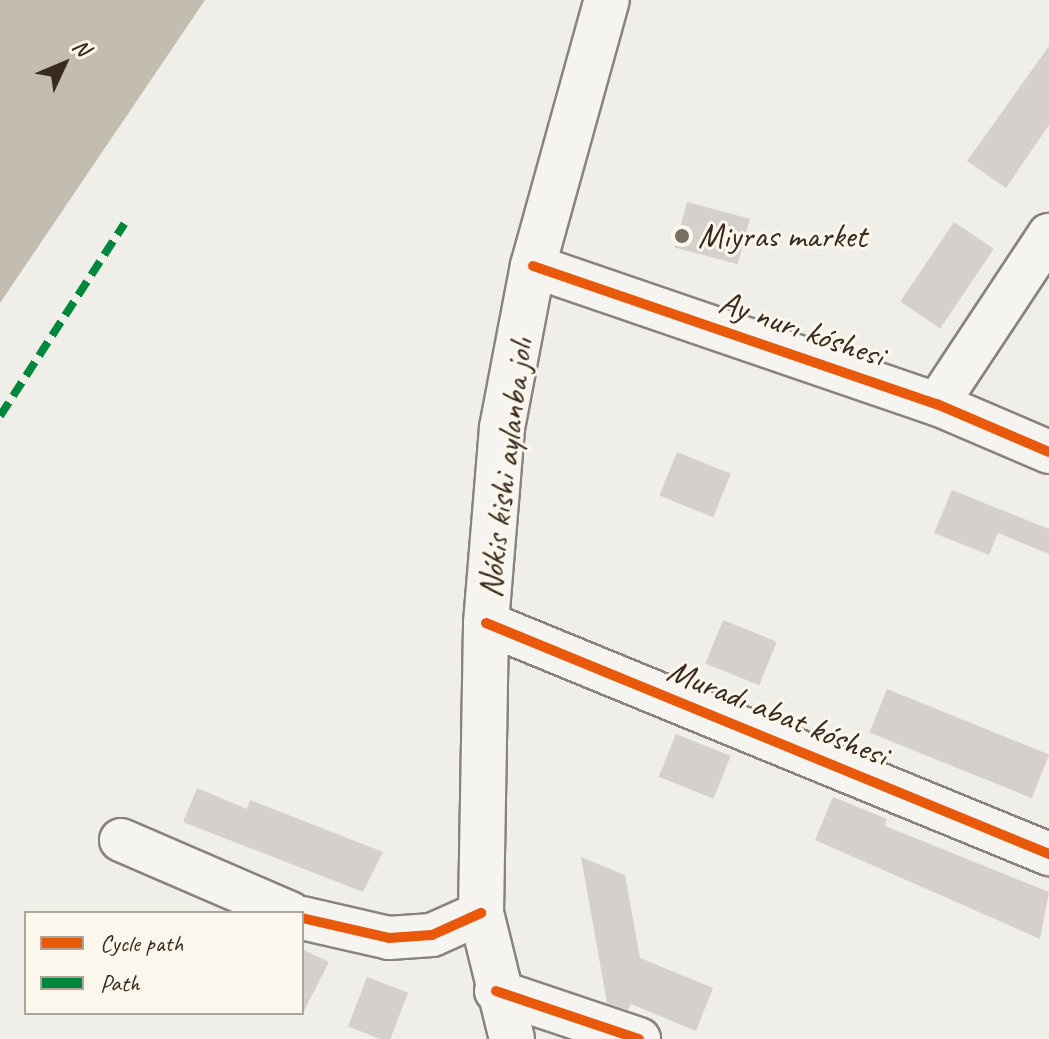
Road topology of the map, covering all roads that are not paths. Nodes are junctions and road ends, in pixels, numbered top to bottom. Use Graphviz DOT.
graph roads {
  1 [pos="607,0"];
  2 [pos="1049,235"];
  3 [pos="533,266"];
  4 [pos="937,404"];
  5 [pos="1049,452"];
  6 [pos="486,623"];
  7 [pos="121,840"];
  8 [pos="1049,854"];
  9 [pos="285,911"];
  10 [pos="481,913"];
  11 [pos="304,918"];
  12 [pos="496,991"];
  13 [pos="512,1039"];
  14 [pos="639,1039"];
  1 -- 3 [label="main road, Nókis kishi aylanba jolı"];
  2 -- 4 [label="street"];
  3 -- 4 [label="street, Ay nurı kóshesi"];
  3 -- 6 [label="main road, Nókis kishi aylanba jolı"];
  4 -- 5 [label="street, Ay nurı kóshesi"];
  6 -- 8 [label="street, Muradı abat kóshesi"];
  6 -- 10 [label="main road, Nókis kishi aylanba jolı"];
  7 -- 9 [label="street"];
  10 -- 11 [label="street"];
  10 -- 12 [label="main road, Nókis kishi aylanba jolı"];
  12 -- 13 [label="main road, Nókis kishi aylanba jolı"];
  12 -- 14 [label="street"];
}
